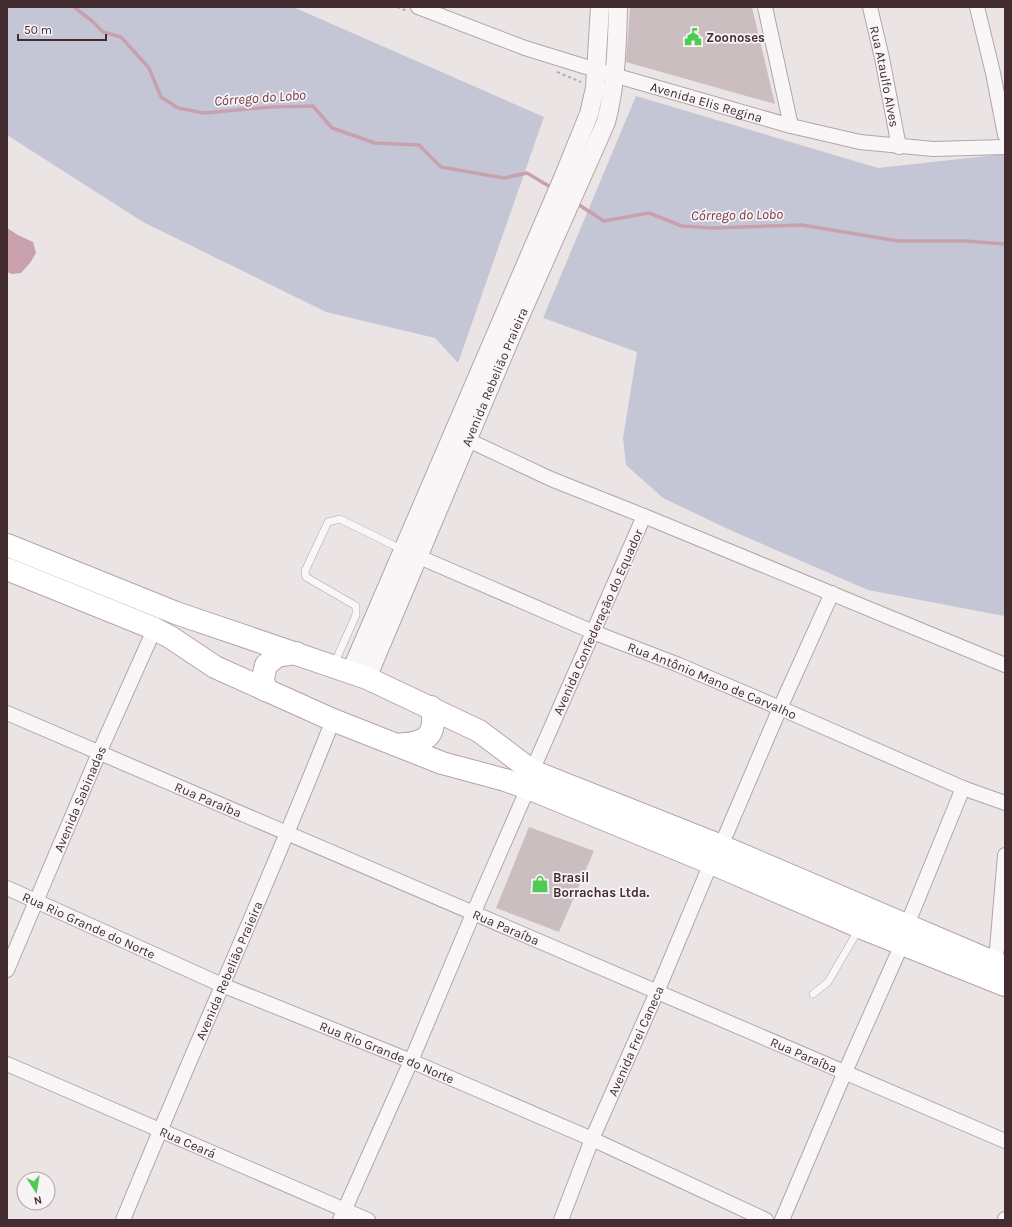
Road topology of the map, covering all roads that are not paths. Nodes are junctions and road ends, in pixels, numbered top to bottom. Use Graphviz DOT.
graph roads {
  1 [pos="418,7"];
  2 [pos="618,7"];
  3 [pos="765,7"];
  4 [pos="870,7"];
  5 [pos="977,7"];
  6 [pos="599,16"];
  7 [pos="617,25"];
  8 [pos="596,70"];
  9 [pos="615,75"];
  10 [pos="791,126"];
  11 [pos="1005,135"];
  12 [pos="899,147"];
  13 [pos="1005,147"];
  14 [pos="565,196"];
  15 [pos="458,448"];
  16 [pos="644,516"];
  17 [pos="7,545"];
  18 [pos="411,554"];
  19 [pos="7,569"];
  20 [pos="832,594"];
  21 [pos="153,628"];
  22 [pos="594,632"];
  23 [pos="296,653"];
  24 [pos="1005,665"];
  25 [pos="350,672"];
  26 [pos="265,690"];
  27 [pos="431,708"];
  28 [pos="780,708"];
  29 [pos="7,713"];
  30 [pos="333,720"];
  31 [pos="396,745"];
  32 [pos="100,753"];
  33 [pos="530,780"];
  34 [pos="963,788"];
  35 [pos="1005,803"];
  36 [pos="287,834"];
  37 [pos="716,854"];
  38 [pos="1005,855"];
  39 [pos="7,888"];
  40 [pos="37,901"];
  41 [pos="473,914"];
  42 [pos="860,927"];
  43 [pos="904,935"];
  44 [pos="1000,964"];
  45 [pos="7,970"];
  46 [pos="222,985"];
  47 [pos="1005,985"];
  48 [pos="657,992"];
  49 [pos="813,994"];
  50 [pos="411,1061"];
  51 [pos="7,1064"];
  52 [pos="845,1072"];
  53 [pos="159,1130"];
  54 [pos="592,1139"];
  55 [pos="1005,1141"];
  56 [pos="342,1215"];
  57 [pos="123,1220"];
  58 [pos="368,1220"];
  59 [pos="561,1220"];
  60 [pos="766,1220"];
  61 [pos="782,1220"];
  1 -- 8 [label="street, Avenida Elis Regina"];
  2 -- 7 [label="street, Avenida Rebelião Praieira"];
  3 -- 10 [label="street"];
  4 -- 12 [label="street, Rua Ataulfo Alves"];
  5 -- 11 [label="street"];
  6 -- 7 [label="street"];
  6 -- 8 [label="street, Avenida Rebelião Praieira"];
  7 -- 9 [label="street, Avenida Rebelião Praieira"];
  8 -- 9 [label="street, Avenida Elis Regina"];
  8 -- 14 [label="street, Avenida Rebelião Praieira"];
  9 -- 10 [label="street, Avenida Elis Regina"];
  9 -- 14 [label="street, Avenida Rebelião Praieira"];
  10 -- 12 [label="street, Avenida Elis Regina"];
  12 -- 13 [label="street, Avenida Elis Regina"];
  14 -- 15 [label="street, Avenida Rebelião Praieira"];
  14 -- 15 [label="street, Avenida Rebelião Praieira"];
  15 -- 16 [label="street, Avenida Confederação do Equador"];
  15 -- 18 [label="street, Avenida Rebelião Praieira"];
  16 -- 20 [label="street"];
  16 -- 22 [label="street, Avenida Confederação do Equador"];
  17 -- 23 [label="main road"];
  18 -- 22 [label="street, Rua Antônio Mano de Carvalho"];
  18 -- 25 [label="street, Avenida Rebelião Praieira"];
  18 -- 25 [label="lane"];
  19 -- 21 [label="main road"];
  20 -- 24 [label="street"];
  20 -- 28 [label="street, Avenida Frei Caneca"];
  21 -- 26 [label="main road"];
  21 -- 32 [label="street, Avenida Sabinadas"];
  22 -- 28 [label="street, Rua Antônio Mano de Carvalho"];
  22 -- 33 [label="street, Avenida Confederação do Equador"];
  23 -- 25 [label="main road"];
  23 -- 26 [label="main road"];
  25 -- 27 [label="main road"];
  26 -- 30 [label="main road"];
  27 -- 31 [label="main road"];
  27 -- 33 [label="main road"];
  28 -- 34 [label="street, Rua Antônio Mano de Carvalho"];
  28 -- 37 [label="street, Avenida Frei Caneca"];
  29 -- 32 [label="street, Rua Paraíba"];
  30 -- 31 [label="main road"];
  30 -- 36 [label="street, Avenida Rebelião Praieira"];
  31 -- 33 [label="main road"];
  32 -- 36 [label="street, Rua Paraíba"];
  32 -- 40 [label="street, Avenida Sabinadas"];
  33 -- 37 [label="main road"];
  33 -- 41 [label="street, Avenida Confederação do Equador"];
  34 -- 35 [label="street, Rua Antônio Mano de Carvalho"];
  34 -- 43 [label="street"];
  36 -- 41 [label="street, Rua Paraíba"];
  36 -- 46 [label="street, Avenida Rebelião Praieira"];
  37 -- 42 [label="main road"];
  37 -- 43 [label="main road"];
  37 -- 48 [label="street, Avenida Frei Caneca"];
  38 -- 44 [label="street"];
  39 -- 40 [label="street, Rua Rio Grande do Norte"];
  40 -- 45 [label="street, Avenida Sabinadas"];
  40 -- 46 [label="street, Rua Rio Grande do Norte"];
  41 -- 48 [label="street, Rua Paraíba"];
  41 -- 50 [label="street, Avenida Confederação do Equador"];
  42 -- 43 [label="main road"];
  42 -- 49 [label="lane"];
  43 -- 44 [label="main road"];
  43 -- 47 [label="main road"];
  43 -- 52 [label="street"];
  46 -- 50 [label="street, Rua Rio Grande do Norte"];
  46 -- 53 [label="street, Avenida Rebelião Praieira"];
  48 -- 52 [label="street, Rua Paraíba"];
  48 -- 54 [label="street, Avenida Frei Caneca"];
  50 -- 54 [label="street, Rua Rio Grande do Norte"];
  50 -- 56 [label="street, Avenida Confederação do Equador"];
  51 -- 53 [label="street, Rua Ceará"];
  52 -- 55 [label="street, Rua Paraíba"];
  52 -- 61 [label="street"];
  53 -- 56 [label="street, Rua Ceará"];
  53 -- 57 [label="street, Avenida Rebelião Praieira"];
  54 -- 59 [label="street, Avenida Frei Caneca"];
  54 -- 60 [label="street, Rua Rio Grande do Norte"];
  56 -- 58 [label="street, Rua Ceará"];
}
